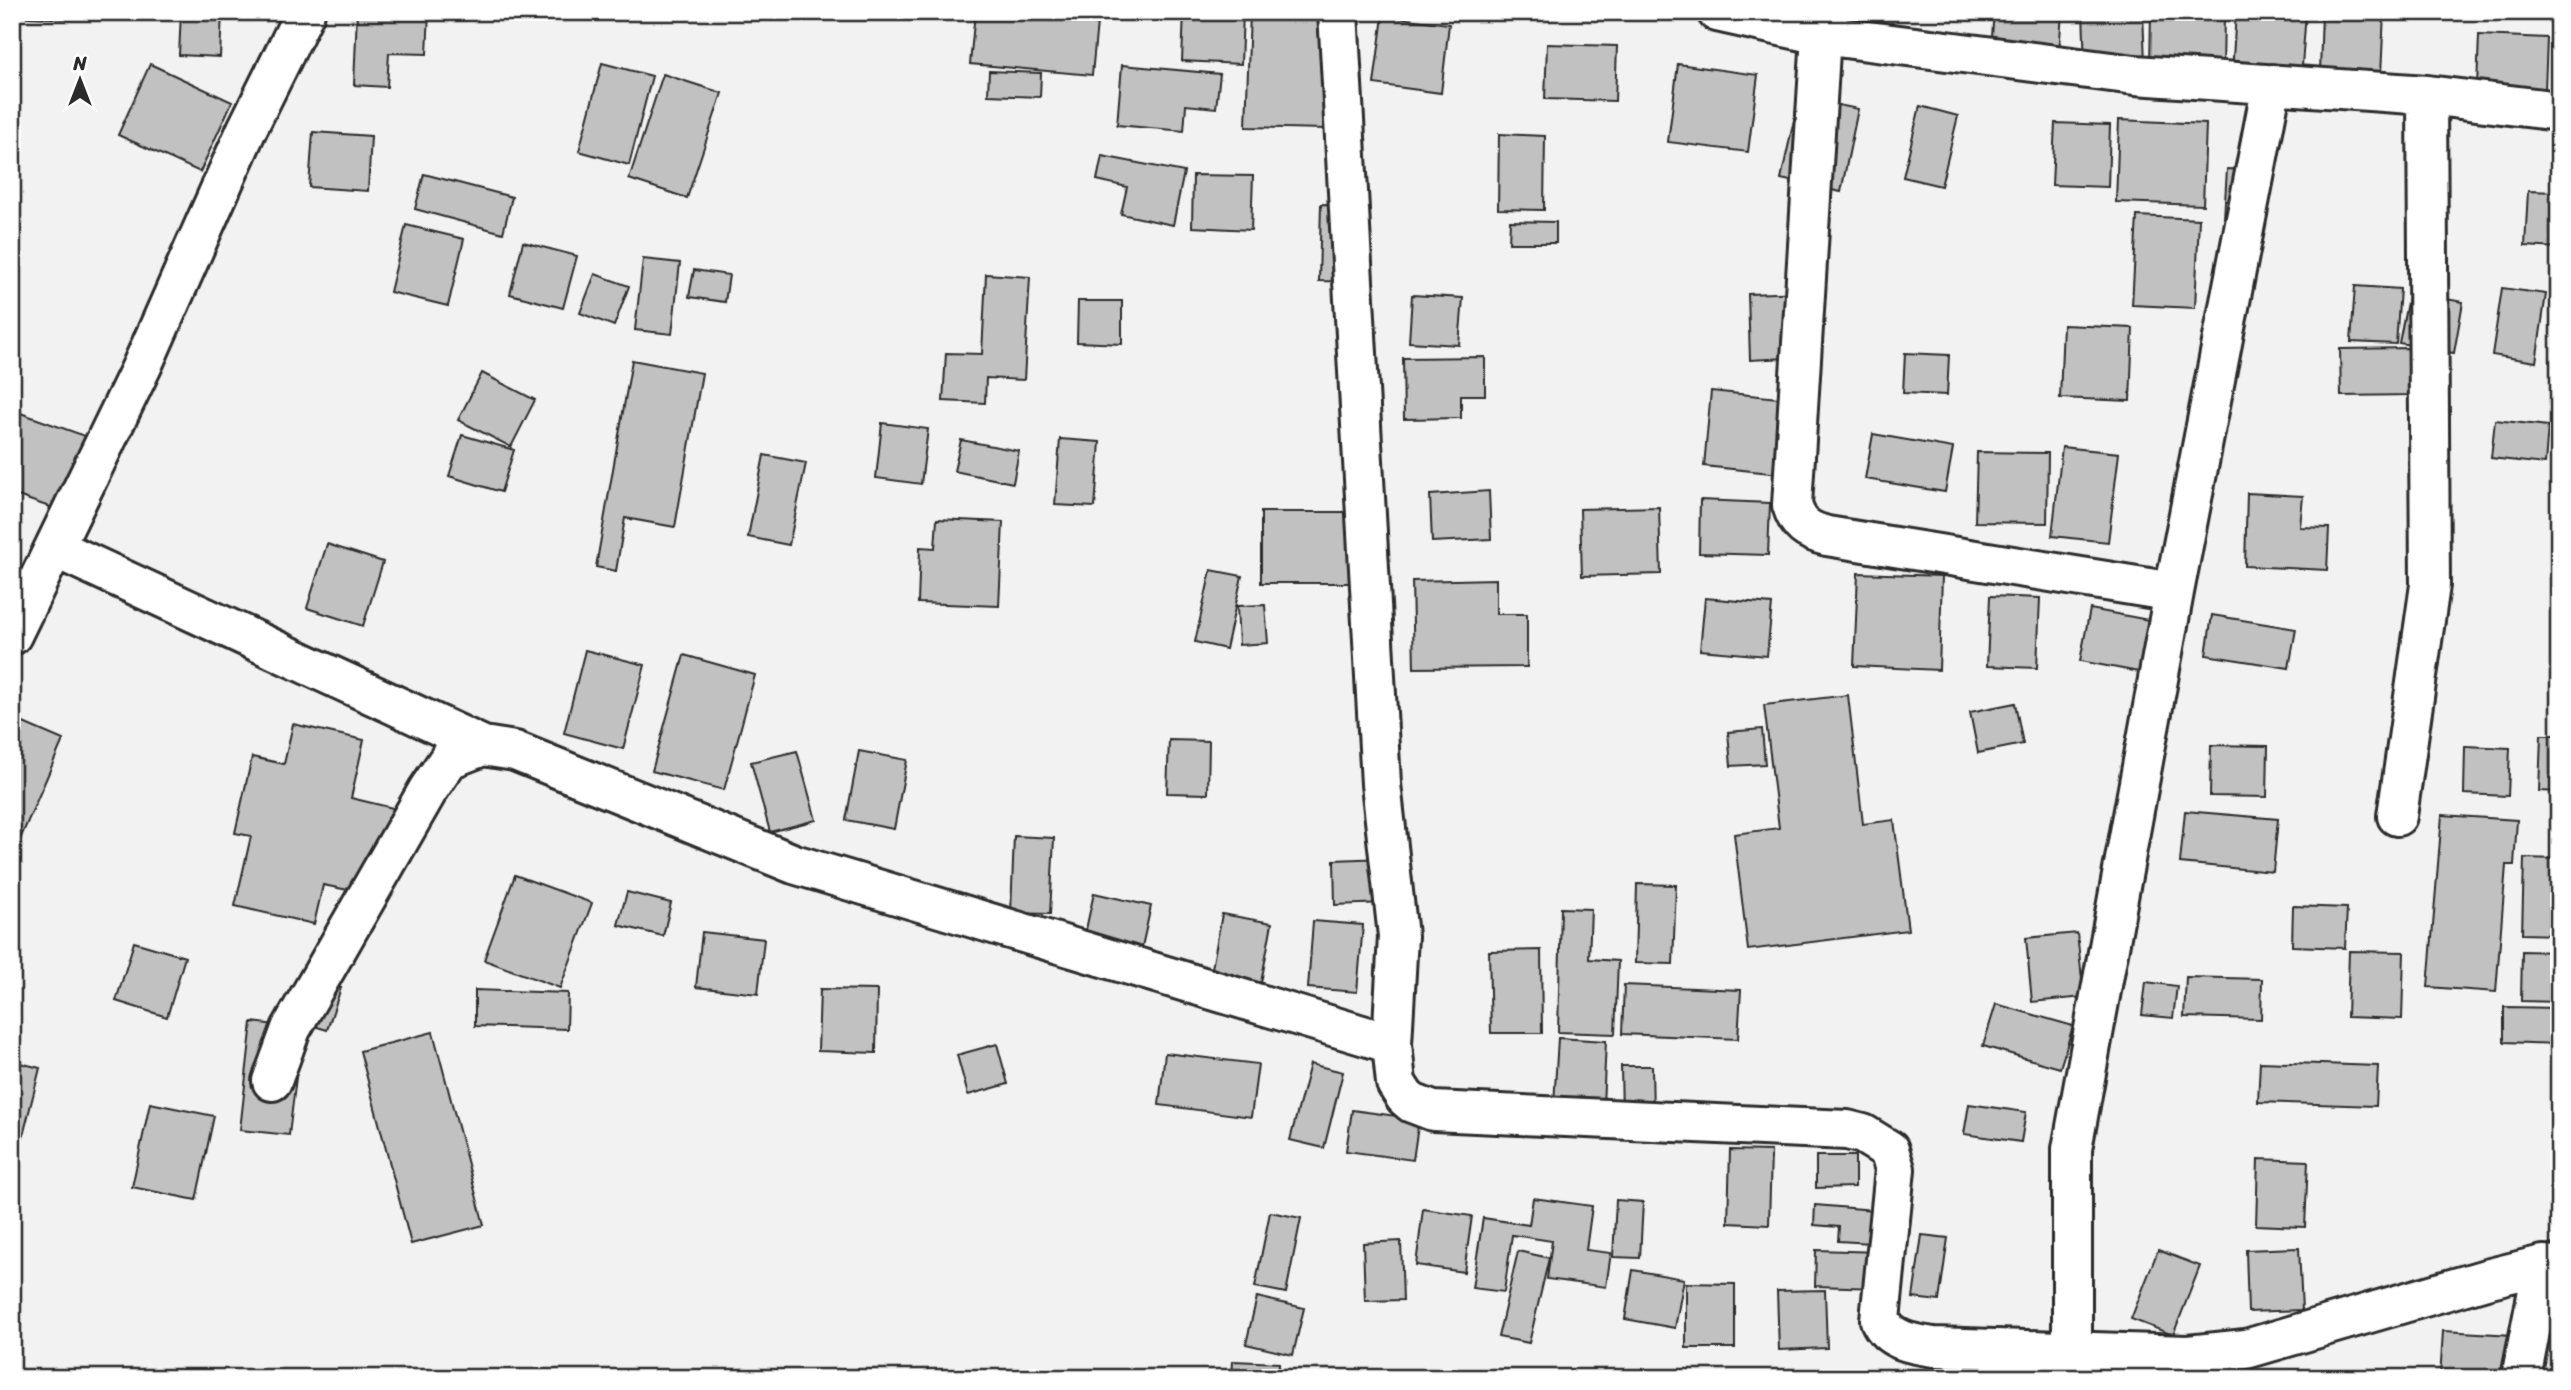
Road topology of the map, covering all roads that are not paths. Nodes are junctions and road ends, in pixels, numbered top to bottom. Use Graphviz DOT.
graph roads {
  1 [pos="305,12"];
  2 [pos="1338,12"];
  3 [pos="1717,12"];
  4 [pos="1825,23"];
  5 [pos="2272,85"];
  6 [pos="2427,95"];
  7 [pos="2559,111"];
  8 [pos="55,548"];
  9 [pos="2175,592"];
  10 [pos="12,635"];
  11 [pos="483,746"];
  12 [pos="2397,816"];
  13 [pos="1392,1044"];
  14 [pos="272,1081"];
  15 [pos="2551,1266"];
  16 [pos="2072,1351"];
  17 [pos="2521,1378"];
  1 -- 8 [label="street"];
  2 -- 13 [label="street"];
  3 -- 4 [label="street"];
  4 -- 5 [label="street"];
  4 -- 9 [label="street"];
  5 -- 6 [label="street"];
  5 -- 9 [label="street"];
  6 -- 7 [label="street"];
  6 -- 12 [label="street"];
  8 -- 10 [label="street"];
  8 -- 11 [label="street"];
  9 -- 16 [label="street"];
  11 -- 13 [label="street"];
  11 -- 14 [label="street"];
  13 -- 16 [label="street"];
  15 -- 16 [label="street"];
  15 -- 17 [label="street"];
}
